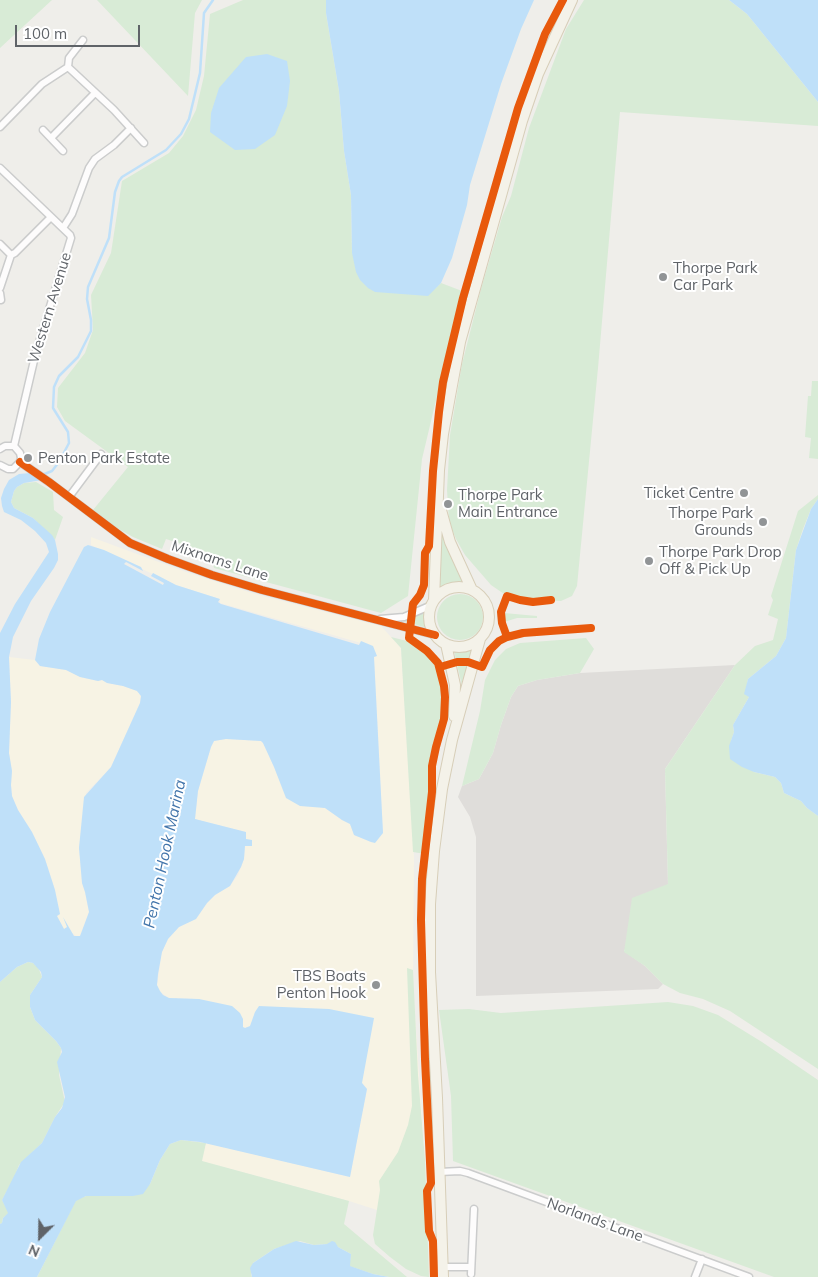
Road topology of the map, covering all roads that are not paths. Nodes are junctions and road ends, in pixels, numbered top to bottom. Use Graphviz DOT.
graph roads {
  1 [pos="572,0"];
  2 [pos="83,40"];
  3 [pos="68,67"];
  4 [pos="95,92"];
  5 [pos="0,127"];
  6 [pos="130,128"];
  7 [pos="43,130"];
  8 [pos="51,138"];
  9 [pos="144,142"];
  10 [pos="63,151"];
  11 [pos="0,168"];
  12 [pos="52,217"];
  13 [pos="63,228"];
  14 [pos="0,244"];
  15 [pos="11,254"];
  16 [pos="0,288"];
  17 [pos="14,446"];
  18 [pos="1,447"];
  19 [pos="101,454"];
  20 [pos="20,462"];
  21 [pos="0,466"];
  22 [pos="438,492"];
  23 [pos="70,497"];
  24 [pos="472,590"];
  25 [pos="433,602"];
  26 [pos="374,619"];
  27 [pos="435,635"];
  28 [pos="480,640"];
  29 [pos="446,644"];
  30 [pos="452,740"];
  31 [pos="439,1172"];
  32 [pos="474,1209"];
  33 [pos="702,1259"];
  34 [pos="471,1267"];
  35 [pos="443,1272"];
  36 [pos="471,1274"];
  37 [pos="695,1277"];
  38 [pos="749,1277"];
  1 -- 22 [label="main road"];
  2 -- 3 [label="street"];
  3 -- 4 [label="street"];
  3 -- 5 [label="street"];
  4 -- 6 [label="street"];
  4 -- 8 [label="street"];
  6 -- 9 [label="street"];
  6 -- 13 [label="street"];
  7 -- 8 [label="street"];
  8 -- 10 [label="street"];
  11 -- 12 [label="street"];
  12 -- 13 [label="street"];
  12 -- 15 [label="street"];
  13 -- 17 [label="street, Western Avenue"];
  14 -- 15 [label="street"];
  15 -- 16 [label="street"];
  17 -- 18 [label="street"];
  17 -- 20 [label="street"];
  19 -- 23 [label="street"];
  20 -- 21 [label="street"];
  20 -- 23 [label="street, Mixnams Lane"];
  22 -- 24 [label="main road"];
  22 -- 25 [label="main road"];
  23 -- 26 [label="street, Mixnams Lane"];
  24 -- 25 [label="main road"];
  24 -- 28 [label="main road"];
  25 -- 26 [label="street, Mixnams Lane"];
  25 -- 27 [label="main road"];
  26 -- 27 [label="street, Mixnams Lane"];
  27 -- 29 [label="main road"];
  28 -- 29 [label="main road"];
  28 -- 30 [label="main road"];
  29 -- 30 [label="main road"];
  30 -- 31 [label="main road"];
  31 -- 33 [label="street, Norlands Lane"];
  31 -- 35 [label="main road"];
  32 -- 34 [label="street"];
  33 -- 37 [label="street"];
  33 -- 38 [label="street, Norlands Lane"];
  34 -- 35 [label="street"];
  34 -- 36 [label="street"];
}
